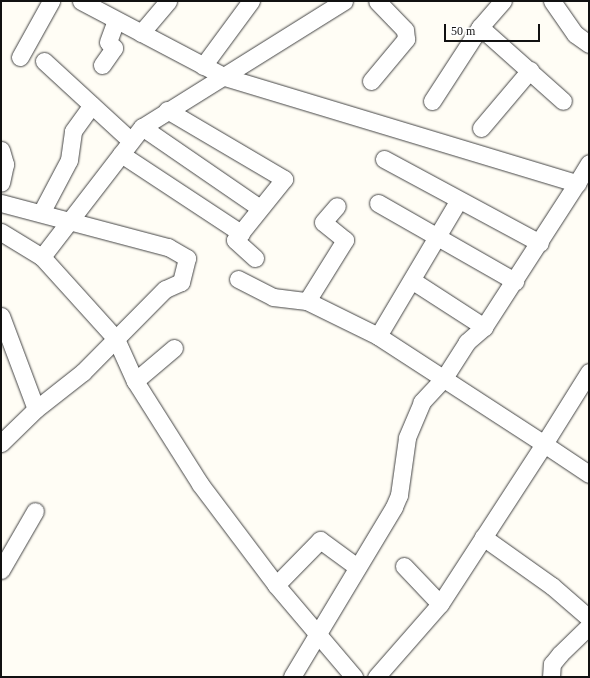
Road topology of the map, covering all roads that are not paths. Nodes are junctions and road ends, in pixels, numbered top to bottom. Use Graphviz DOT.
graph roads {
  1 [pos="51,1"];
  2 [pos="81,1"];
  3 [pos="168,1"];
  4 [pos="344,1"];
  5 [pos="377,1"];
  6 [pos="502,1"];
  7 [pos="552,1"];
  8 [pos="244,3"];
  9 [pos="116,20"];
  10 [pos="480,27"];
  11 [pos="140,33"];
  12 [pos="589,44"];
  13 [pos="20,57"];
  14 [pos="44,61"];
  15 [pos="102,65"];
  16 [pos="203,66"];
  17 [pos="530,70"];
  18 [pos="224,76"];
  19 [pos="371,81"];
  20 [pos="432,101"];
  21 [pos="563,101"];
  22 [pos="92,105"];
  23 [pos="168,110"];
  24 [pos="142,126"];
  25 [pos="481,128"];
  26 [pos="131,141"];
  27 [pos="1,150"];
  28 [pos="120,154"];
  29 [pos="384,159"];
  30 [pos="589,163"];
  31 [pos="583,181"];
  32 [pos="1,183"];
  33 [pos="458,201"];
  34 [pos="378,202"];
  35 [pos="1,203"];
  36 [pos="337,206"];
  37 [pos="260,208"];
  38 [pos="41,213"];
  39 [pos="70,220"];
  40 [pos="1,232"];
  41 [pos="241,233"];
  42 [pos="438,236"];
  43 [pos="540,243"];
  44 [pos="42,257"];
  45 [pos="255,258"];
  46 [pos="238,279"];
  47 [pos="413,281"];
  48 [pos="515,281"];
  49 [pos="307,301"];
  50 [pos="1,316"];
  51 [pos="484,327"];
  52 [pos="378,336"];
  53 [pos="116,339"];
  54 [pos="174,348"];
  55 [pos="589,372"];
  56 [pos="444,378"];
  57 [pos="135,381"];
  58 [pos="36,409"];
  59 [pos="2,439"];
  60 [pos="544,444"];
  61 [pos="589,474"];
  62 [pos="35,511"];
  63 [pos="483,538"];
  64 [pos="404,566"];
  65 [pos="357,567"];
  66 [pos="1,570"];
  67 [pos="276,585"];
  68 [pos="440,604"];
  69 [pos="589,618"];
  70 [pos="589,626"];
  71 [pos="319,636"];
  72 [pos="292,677"];
  73 [pos="354,677"];
  74 [pos="376,677"];
  75 [pos="551,677"];
  1 -- 13 [label="street"];
  2 -- 9 [label="street"];
  3 -- 11 [label="street"];
  4 -- 18 [label="street"];
  5 -- 19 [label="street"];
  6 -- 10 [label="street"];
  7 -- 12 [label="street"];
  8 -- 16 [label="street"];
  9 -- 11 [label="street"];
  9 -- 15 [label="street"];
  10 -- 17 [label="street"];
  10 -- 20 [label="street"];
  11 -- 16 [label="street"];
  14 -- 22 [label="street"];
  16 -- 18 [label="street"];
  17 -- 21 [label="street"];
  17 -- 25 [label="street"];
  18 -- 23 [label="street"];
  18 -- 31 [label="street"];
  22 -- 26 [label="street"];
  22 -- 38 [label="street"];
  23 -- 24 [label="street"];
  23 -- 37 [label="street"];
  24 -- 26 [label="street"];
  24 -- 37 [label="street"];
  26 -- 28 [label="street"];
  27 -- 32 [label="street"];
  28 -- 39 [label="street"];
  28 -- 41 [label="street"];
  29 -- 33 [label="street"];
  30 -- 31 [label="street"];
  31 -- 43 [label="street"];
  33 -- 42 [label="street"];
  33 -- 43 [label="street"];
  34 -- 42 [label="street"];
  35 -- 38 [label="street"];
  36 -- 49 [label="street"];
  37 -- 41 [label="street"];
  38 -- 39 [label="street"];
  39 -- 44 [label="street"];
  39 -- 53 [label="street"];
  40 -- 44 [label="street"];
  41 -- 45 [label="street"];
  42 -- 47 [label="street"];
  42 -- 48 [label="street"];
  43 -- 48 [label="street"];
  44 -- 53 [label="street"];
  46 -- 49 [label="street"];
  47 -- 51 [label="street"];
  47 -- 52 [label="street"];
  48 -- 51 [label="street"];
  49 -- 52 [label="street"];
  50 -- 58 [label="street"];
  51 -- 56 [label="street"];
  52 -- 56 [label="street"];
  53 -- 57 [label="street"];
  53 -- 58 [label="street"];
  54 -- 57 [label="street"];
  55 -- 60 [label="street"];
  56 -- 60 [label="street"];
  56 -- 65 [label="street"];
  57 -- 67 [label="street"];
  58 -- 59 [label="street"];
  60 -- 61 [label="street"];
  60 -- 63 [label="street"];
  62 -- 66 [label="street"];
  63 -- 68 [label="street"];
  63 -- 69 [label="street"];
  64 -- 68 [label="street"];
  65 -- 67 [label="street"];
  65 -- 71 [label="street"];
  67 -- 71 [label="street"];
  68 -- 74 [label="street"];
  70 -- 75 [label="street"];
  71 -- 72 [label="street"];
  71 -- 73 [label="street"];
}
